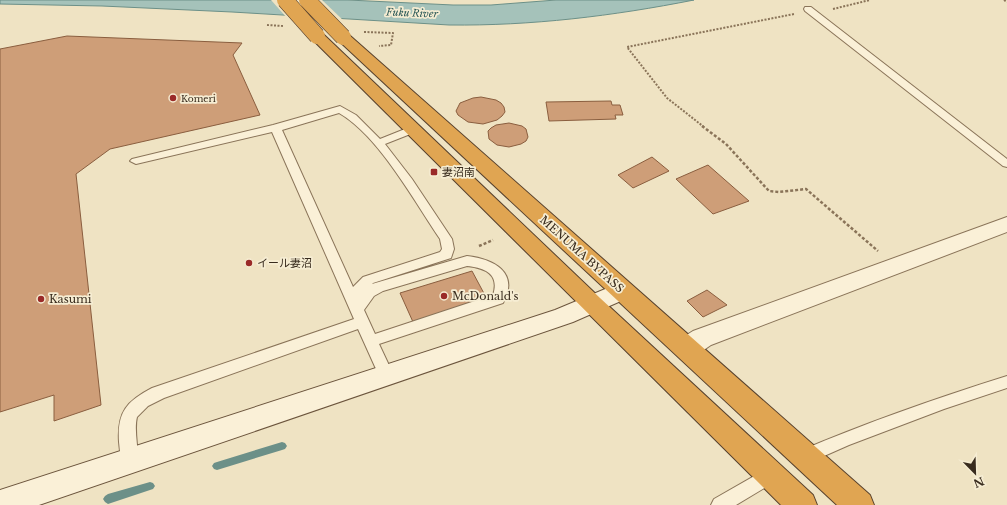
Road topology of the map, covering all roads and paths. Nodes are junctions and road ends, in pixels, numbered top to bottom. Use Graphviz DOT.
graph roads {
  1 [pos="285,0"];
  2 [pos="307,0"];
  3 [pos="870,0"];
  4 [pos="1004,0"];
  5 [pos="1007,2"];
  6 [pos="809,10"];
  7 [pos="276,128"];
  8 [pos="414,129"];
  9 [pos="379,143"];
  10 [pos="136,161"];
  11 [pos="1007,164"];
  12 [pos="1007,224"];
  13 [pos="895,266"];
  14 [pos="622,291"];
  15 [pos="592,304"];
  16 [pos="356,310"];
  17 [pos="370,341"];
  18 [pos="686,348"];
  19 [pos="386,376"];
  20 [pos="1007,382"];
  21 [pos="806,456"];
  22 [pos="130,461"];
  23 [pos="770,475"];
  24 [pos="0,504"];
  25 [pos="720,505"];
  26 [pos="802,505"];
  27 [pos="859,505"];
  1 -- 8 [label="highway, bridge"];
  2 -- 14 [label="highway, MENUMA BYPASS, bridge"];
  3 -- 6 [label="path"];
  4 -- 5 [label="path"];
  6 -- 11 [label="lane"];
  6 -- 13 [label="path"];
  7 -- 9 [label="lane"];
  7 -- 10 [label="lane"];
  7 -- 16 [label="lane"];
  8 -- 9 [label="lane"];
  8 -- 15 [label="highway"];
  9 -- 16 [label="lane"];
  12 -- 13 [label="street"];
  13 -- 18 [label="street"];
  14 -- 15 [label="street"];
  14 -- 18 [label="highway, MENUMA BYPASS"];
  15 -- 19 [label="street"];
  15 -- 23 [label="highway"];
  16 -- 17 [label="lane"];
  16 -- 17 [label="lane"];
  16 -- 22 [label="lane"];
  17 -- 19 [label="lane"];
  18 -- 21 [label="highway, MENUMA BYPASS"];
  19 -- 22 [label="street"];
  20 -- 21 [label="lane"];
  21 -- 27 [label="highway, MENUMA BYPASS"];
  22 -- 24 [label="street"];
  23 -- 25 [label="lane"];
  23 -- 26 [label="highway"];
}
